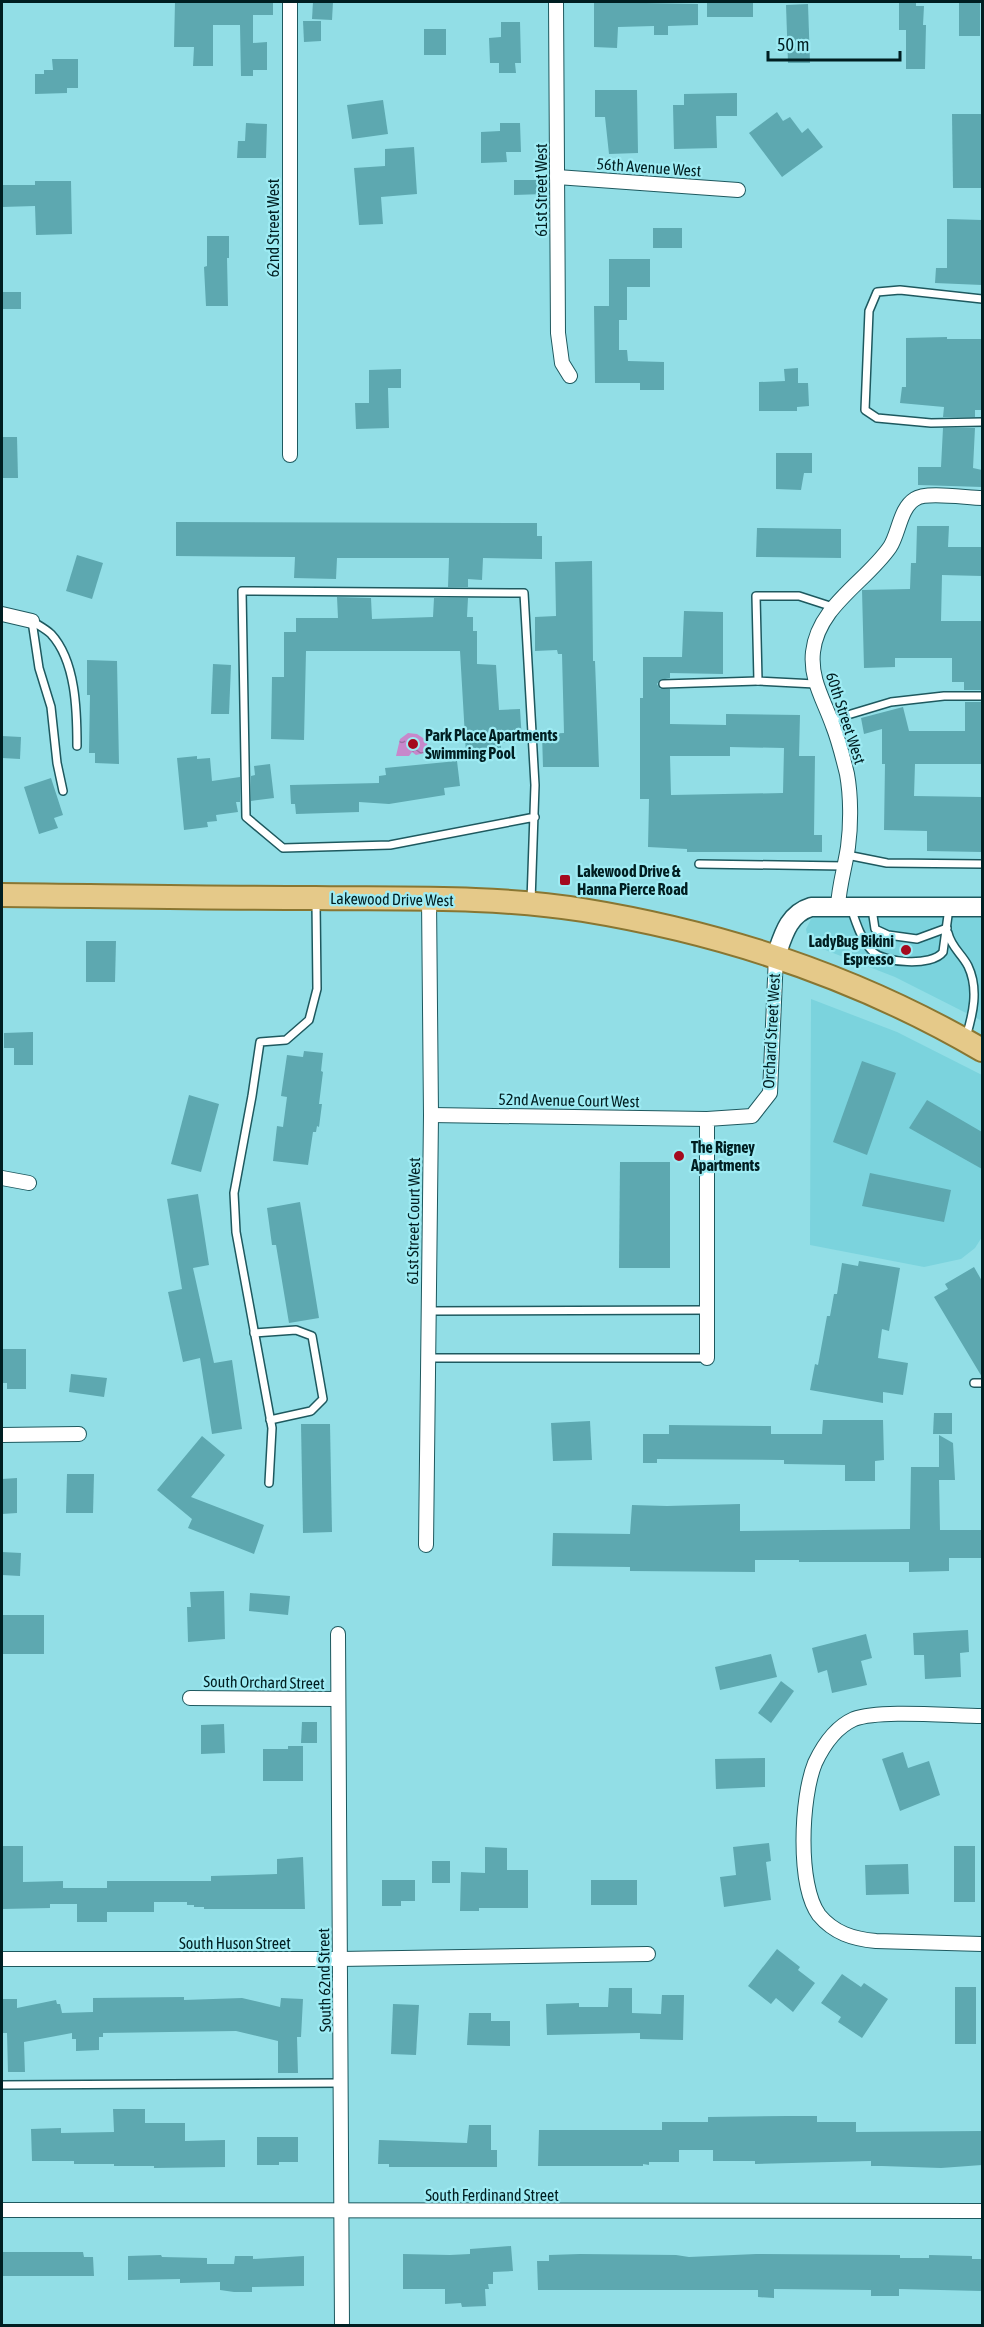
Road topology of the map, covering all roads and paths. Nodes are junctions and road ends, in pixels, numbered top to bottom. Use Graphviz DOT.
graph roads {
  1 [pos="290,2"];
  2 [pos="556,2"];
  3 [pos="557,177"];
  4 [pos="738,190"];
  5 [pos="982,299"];
  6 [pos="570,376"];
  7 [pos="982,422"];
  8 [pos="290,455"];
  9 [pos="982,498"];
  10 [pos="834,607"];
  11 [pos="2,614"];
  12 [pos="32,621"];
  13 [pos="758,681"];
  14 [pos="663,684"];
  15 [pos="815,684"];
  16 [pos="982,696"];
  17 [pos="831,720"];
  18 [pos="77,746"];
  19 [pos="63,790"];
  20 [pos="534,817"];
  21 [pos="845,860"];
  22 [pos="699,864"];
  23 [pos="982,864"];
  24 [pos="2,895"];
  25 [pos="315,898"];
  26 [pos="429,898"];
  27 [pos="531,904"];
  28 [pos="844,906"];
  29 [pos="872,906"];
  30 [pos="950,907"];
  31 [pos="982,907"];
  32 [pos="946,928"];
  33 [pos="776,956"];
  34 [pos="974,1045"];
  35 [pos="431,1115"];
  36 [pos="707,1119"];
  37 [pos="2,1178"];
  38 [pos="29,1183"];
  39 [pos="707,1310"];
  40 [pos="429,1311"];
  41 [pos="254,1334"];
  42 [pos="428,1358"];
  43 [pos="707,1358"];
  44 [pos="974,1383"];
  45 [pos="982,1383"];
  46 [pos="270,1420"];
  47 [pos="78,1434"];
  48 [pos="2,1435"];
  49 [pos="269,1483"];
  50 [pos="426,1545"];
  51 [pos="338,1634"];
  52 [pos="190,1698"];
  53 [pos="338,1699"];
  54 [pos="982,1716"];
  55 [pos="982,1944"];
  56 [pos="648,1954"];
  57 [pos="2,1959"];
  58 [pos="340,1959"];
  59 [pos="342,2083"];
  60 [pos="2,2085"];
  61 [pos="2,2210"];
  62 [pos="982,2211"];
  63 [pos="342,2212"];
  64 [pos="342,2325"];
  1 -- 8 [label="street, 62nd Street West"];
  2 -- 3 [label="street, 61st Street West"];
  3 -- 4 [label="street, 56th Avenue West"];
  3 -- 6 [label="street, 61st Street West"];
  5 -- 7 [label="lane"];
  9 -- 10 [label="street, 60th Street West"];
  10 -- 13 [label="lane"];
  10 -- 15 [label="street, 60th Street West"];
  11 -- 12 [label="street"];
  12 -- 18 [label="lane"];
  12 -- 19 [label="lane"];
  13 -- 14 [label="lane"];
  13 -- 15 [label="lane"];
  15 -- 17 [label="street, 60th Street West"];
  16 -- 17 [label="lane"];
  17 -- 21 [label="street, 60th Street West"];
  20 -- 20 [label="lane"];
  20 -- 27 [label="lane"];
  21 -- 22 [label="lane"];
  21 -- 23 [label="lane"];
  21 -- 28 [label="street, 60th Street West"];
  24 -- 25 [label="main road, Lakewood Drive West"];
  25 -- 26 [label="main road, Lakewood Drive West"];
  25 -- 41 [label="lane"];
  26 -- 27 [label="main road, Lakewood Drive West"];
  26 -- 35 [label="street, 61st Street Court West"];
  27 -- 33 [label="main road, Lakewood Drive West"];
  28 -- 29 [label="street"];
  28 -- 32 [label="lane"];
  28 -- 33 [label="street"];
  29 -- 30 [label="street"];
  29 -- 32 [label="lane"];
  30 -- 31 [label="street"];
  30 -- 32 [label="lane"];
  32 -- 34 [label="lane"];
  33 -- 34 [label="main road, Orchard Street West"];
  33 -- 36 [label="street, Orchard Street West"];
  35 -- 36 [label="street, 52nd Avenue Court West"];
  35 -- 40 [label="street, 61st Street Court West"];
  36 -- 39 [label="street"];
  37 -- 38 [label="street"];
  39 -- 40 [label="lane"];
  39 -- 43 [label="street"];
  40 -- 42 [label="street, 61st Street Court West"];
  41 -- 46 [label="lane"];
  41 -- 46 [label="lane"];
  42 -- 43 [label="lane"];
  42 -- 50 [label="street, 61st Street Court West"];
  44 -- 45 [label="lane"];
  46 -- 49 [label="lane"];
  47 -- 48 [label="street"];
  51 -- 53 [label="street, South 62nd Street"];
  52 -- 53 [label="street, South Orchard Street"];
  53 -- 58 [label="street, South 62nd Street"];
  54 -- 55 [label="street"];
  56 -- 58 [label="street, South Huson Street"];
  57 -- 58 [label="street, South Huson Street"];
  58 -- 59 [label="street, South 62nd Street"];
  59 -- 60 [label="lane"];
  59 -- 63 [label="street, South 62nd Street"];
  61 -- 63 [label="street, South Ferdinand Street"];
  62 -- 63 [label="street, South Ferdinand Street"];
  63 -- 64 [label="street, South 62nd Street"];
}
